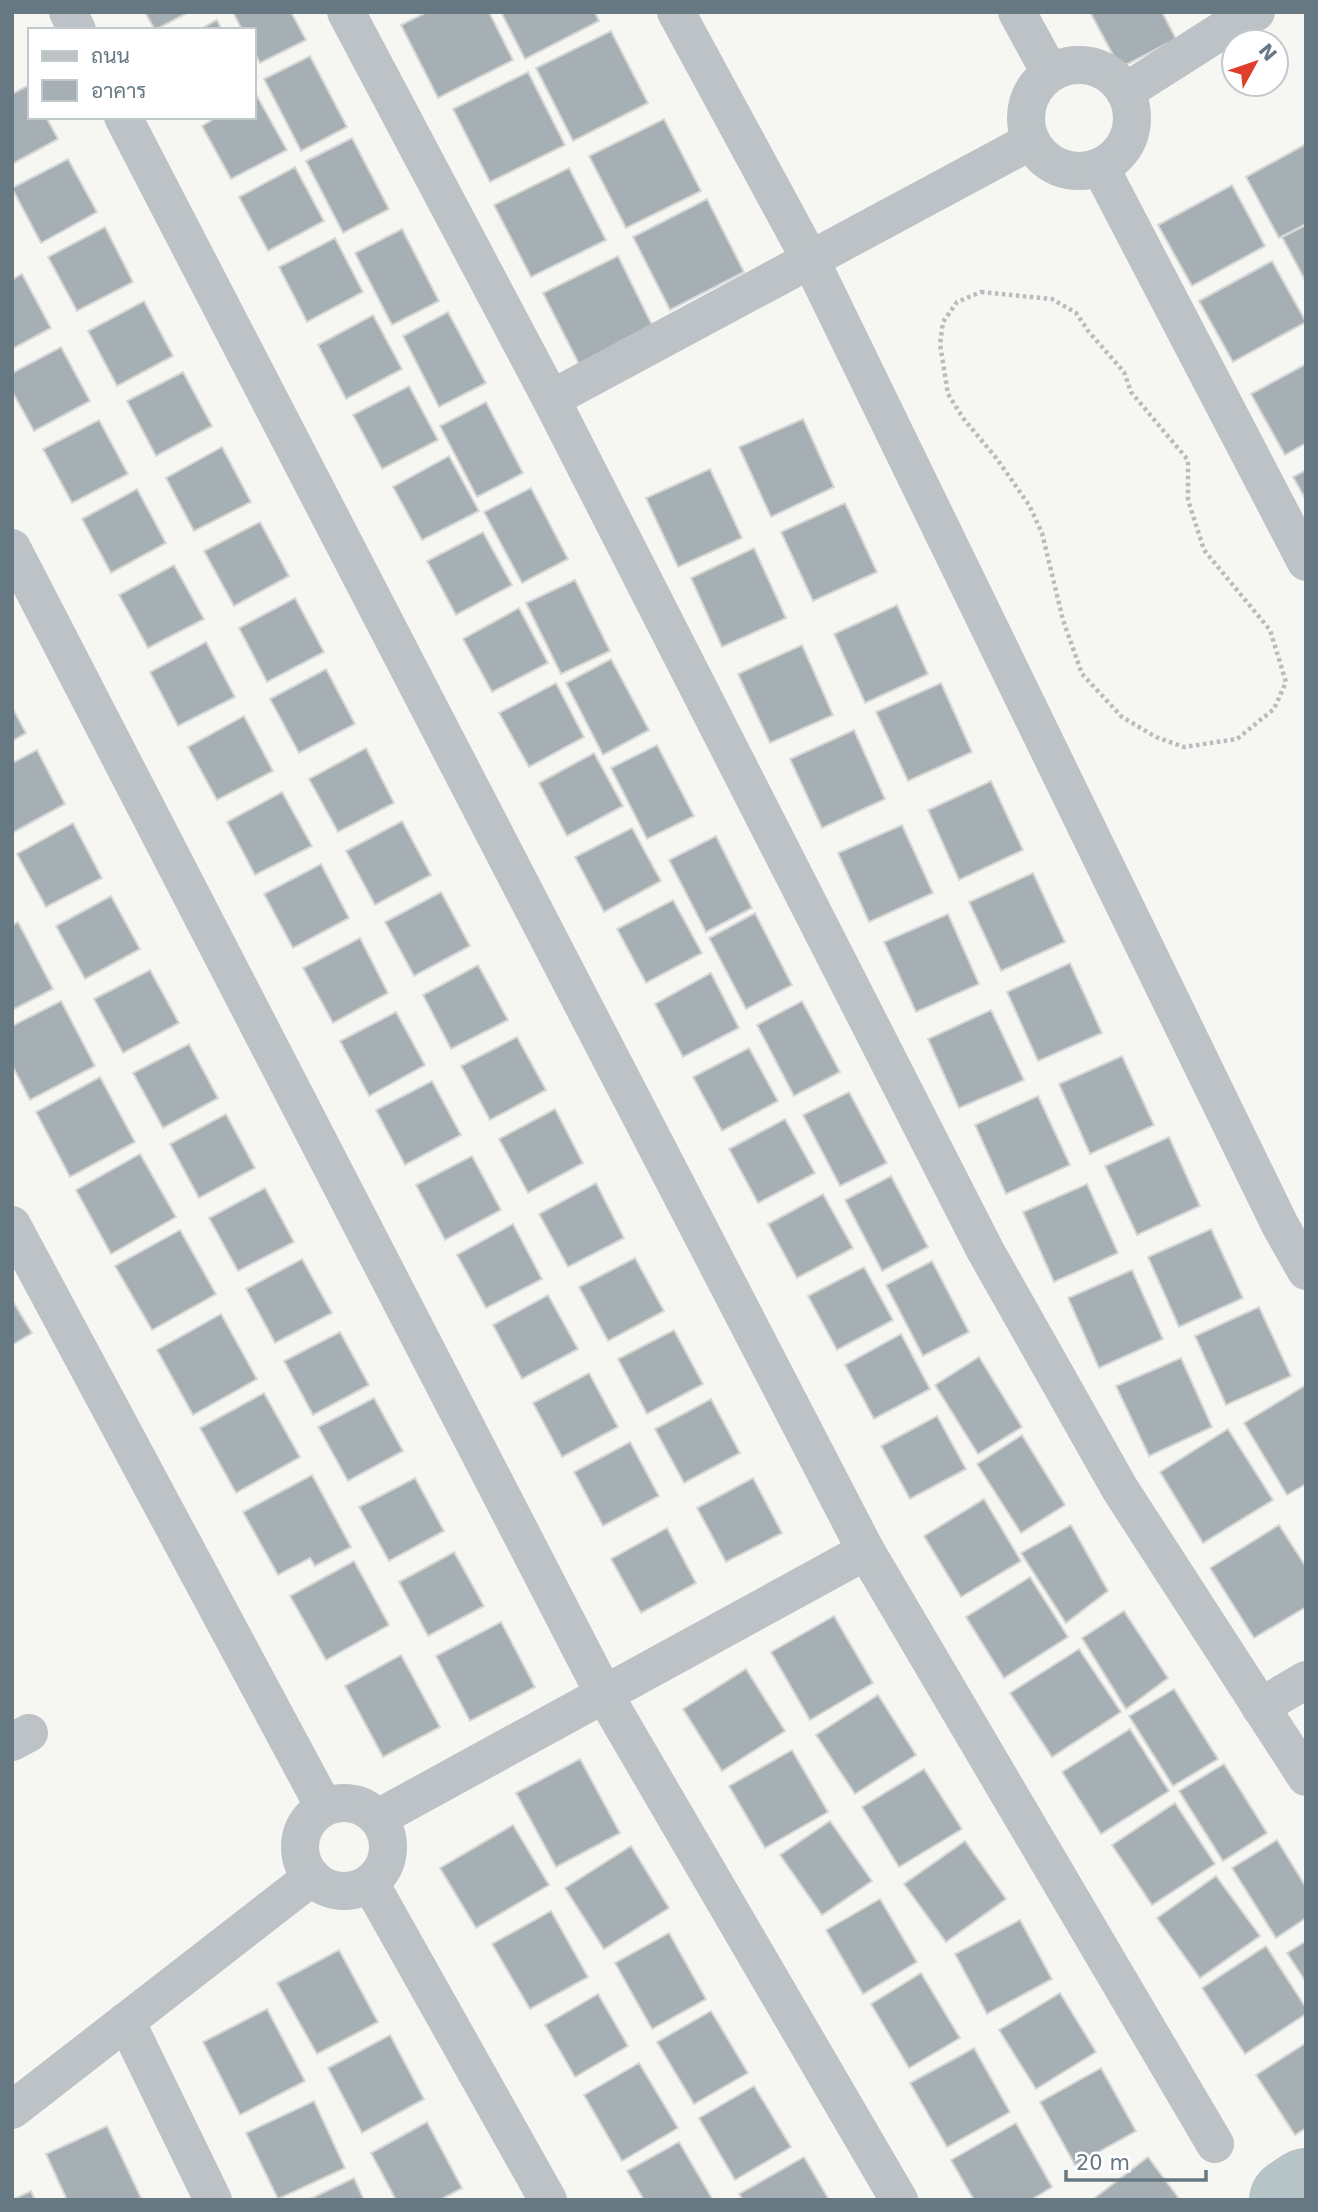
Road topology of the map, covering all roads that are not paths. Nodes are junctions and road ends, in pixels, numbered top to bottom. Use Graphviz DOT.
graph roads {
  1 [pos="68,12"];
  2 [pos="346,12"];
  3 [pos="676,12"];
  4 [pos="1017,12"];
  5 [pos="1256,12"];
  6 [pos="76,28"];
  7 [pos="1050,74"];
  8 [pos="1125,92"];
  9 [pos="124,119"];
  10 [pos="1031,141"];
  11 [pos="1100,167"];
  12 [pos="811,261"];
  13 [pos="551,399"];
  14 [pos="12,548"];
  15 [pos="1306,562"];
  16 [pos="12,1225"];
  17 [pos="1306,1271"];
  18 [pos="866,1550"];
  19 [pos="1306,1680"];
  20 [pos="604,1694"];
  21 [pos="1259,1707"];
  22 [pos="1306,1777"];
  23 [pos="324,1807"];
  24 [pos="378,1818"];
  25 [pos="312,1877"];
  26 [pos="370,1883"];
  27 [pos="126,2021"];
  28 [pos="12,2110"];
  29 [pos="1215,2144"];
  30 [pos="213,2200"];
  31 [pos="548,2200"];
  32 [pos="899,2200"];
  1 -- 6 [label="street"];
  2 -- 13 [label="street"];
  3 -- 12 [label="street"];
  4 -- 7 [label="street"];
  5 -- 8 [label="street"];
  7 -- 8 [label="street"];
  7 -- 10 [label="street"];
  8 -- 11 [label="street"];
  9 -- 18 [label="street"];
  10 -- 11 [label="street"];
  10 -- 12 [label="street"];
  11 -- 15 [label="street"];
  12 -- 13 [label="street"];
  12 -- 17 [label="street"];
  13 -- 21 [label="street"];
  14 -- 20 [label="street"];
  16 -- 23 [label="street"];
  18 -- 20 [label="street"];
  18 -- 29 [label="street"];
  19 -- 21 [label="street"];
  20 -- 24 [label="street"];
  20 -- 32 [label="street"];
  21 -- 22 [label="street"];
  23 -- 24 [label="street"];
  23 -- 25 [label="street"];
  24 -- 26 [label="street"];
  25 -- 26 [label="street"];
  25 -- 27 [label="street"];
  26 -- 31 [label="street"];
  27 -- 28 [label="street"];
  27 -- 30 [label="street"];
}
